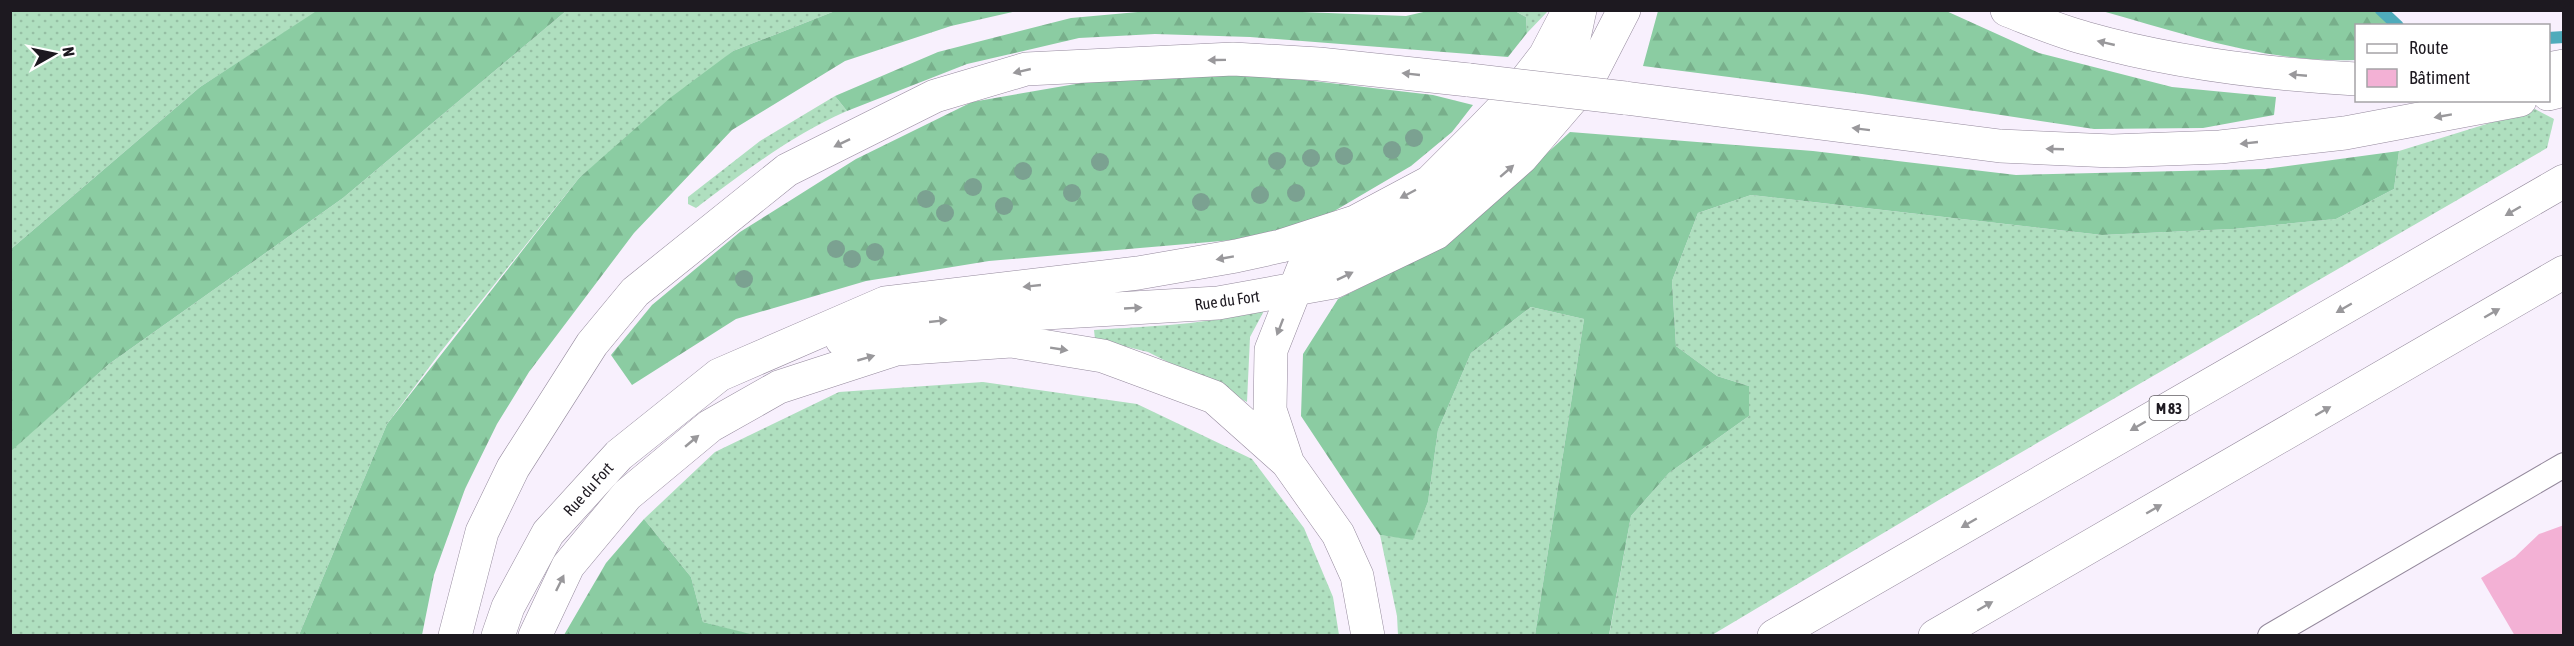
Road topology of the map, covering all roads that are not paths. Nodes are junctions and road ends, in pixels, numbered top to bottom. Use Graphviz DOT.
graph roads {
  1 [pos="1569,10"];
  2 [pos="1580,10"];
  3 [pos="1624,10"];
  4 [pos="2007,10"];
  5 [pos="2355,79"];
  6 [pos="2509,102"];
  7 [pos="2564,182"];
  8 [pos="2564,272"];
  9 [pos="1295,289"];
  10 [pos="719,375"];
  11 [pos="1287,462"];
  12 [pos="2564,465"];
  13 [pos="455,636"];
  14 [pos="498,636"];
  15 [pos="535,636"];
  16 [pos="1368,636"];
  17 [pos="1774,636"];
  18 [pos="1935,636"];
  19 [pos="2270,636"];
  1 -- 10 [label="main road, Rue du Fort, one-way"];
  2 -- 9 [label="main road"];
  9 -- 3 [label="main road, Rue du Fort, one-way"];
  5 -- 4 [label="main road, one-way"];
  6 -- 13 [label="main road, one-way, bridge"];
  7 -- 17 [label="main road, M 83, one-way"];
  18 -- 8 [label="main road, one-way"];
  10 -- 9 [label="main road, Rue du Fort, one-way"];
  9 -- 11 [label="main road, one-way"];
  10 -- 14 [label="main road, Rue du Fort"];
  15 -- 11 [label="main road, one-way"];
  11 -- 16 [label="main road"];
  12 -- 19 [label="lane"];
}
